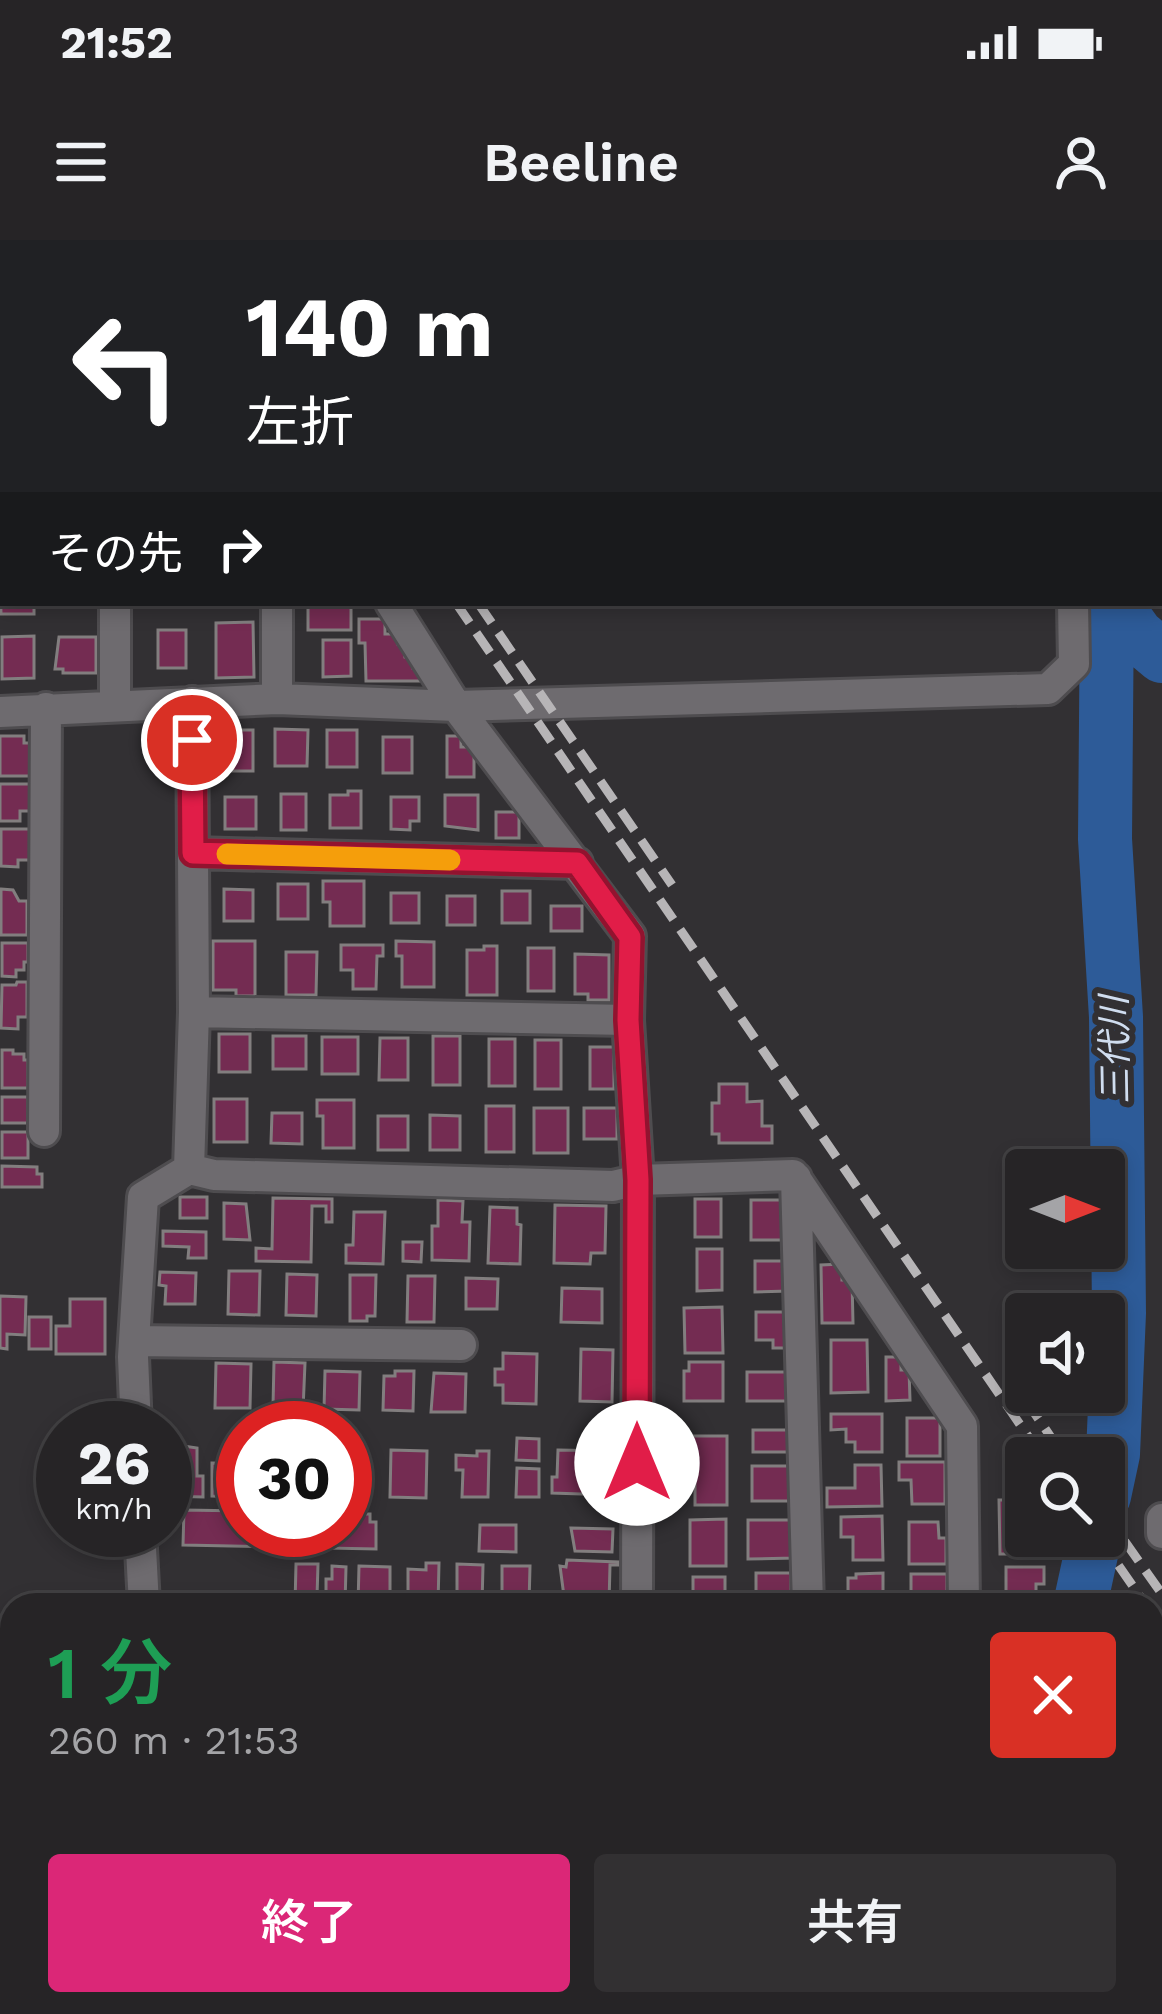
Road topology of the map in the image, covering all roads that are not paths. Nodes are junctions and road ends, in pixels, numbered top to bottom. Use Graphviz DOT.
graph roads {
  1 [pos="115,606"];
  2 [pos="277,606"];
  3 [pos="393,606"];
  4 [pos="1073,606"];
  5 [pos="277,699"];
  6 [pos="192,702"];
  7 [pos="115,704"];
  8 [pos="456,706"];
  9 [pos="46,708"];
  10 [pos="0,712"];
  11 [pos="193,853"];
  12 [pos="577,863"];
  13 [pos="194,1012"];
  14 [pos="628,1020"];
  15 [pos="44,1131"];
  16 [pos="189,1168"];
  17 [pos="796,1178"];
  18 [pos="638,1180"];
  19 [pos="134,1341"];
  20 [pos="460,1346"];
  21 [pos="135,1401"];
  22 [pos="1162,1520"];
  23 [pos="1162,1533"];
  24 [pos="141,1557"];
  25 [pos="143,1593"];
  26 [pos="637,1593"];
  27 [pos="808,1593"];
  28 [pos="964,1593"];
  1 -- 7 [label="street"];
  2 -- 5 [label="street"];
  3 -- 8 [label="street"];
  4 -- 8 [label="street"];
  5 -- 6 [label="street"];
  5 -- 8 [label="street"];
  6 -- 7 [label="street"];
  6 -- 11 [label="street"];
  7 -- 9 [label="street"];
  8 -- 12 [label="street"];
  9 -- 10 [label="street"];
  9 -- 15 [label="street"];
  11 -- 12 [label="street"];
  11 -- 13 [label="street"];
  12 -- 14 [label="street"];
  13 -- 14 [label="street"];
  13 -- 16 [label="street"];
  14 -- 18 [label="street"];
  16 -- 18 [label="street"];
  16 -- 19 [label="street"];
  17 -- 18 [label="street"];
  17 -- 27 [label="street"];
  17 -- 28 [label="street"];
  18 -- 26 [label="street"];
  19 -- 20 [label="street"];
  19 -- 21 [label="street"];
  22 -- 23 [label="street"];
  24 -- 25 [label="street"];
}
